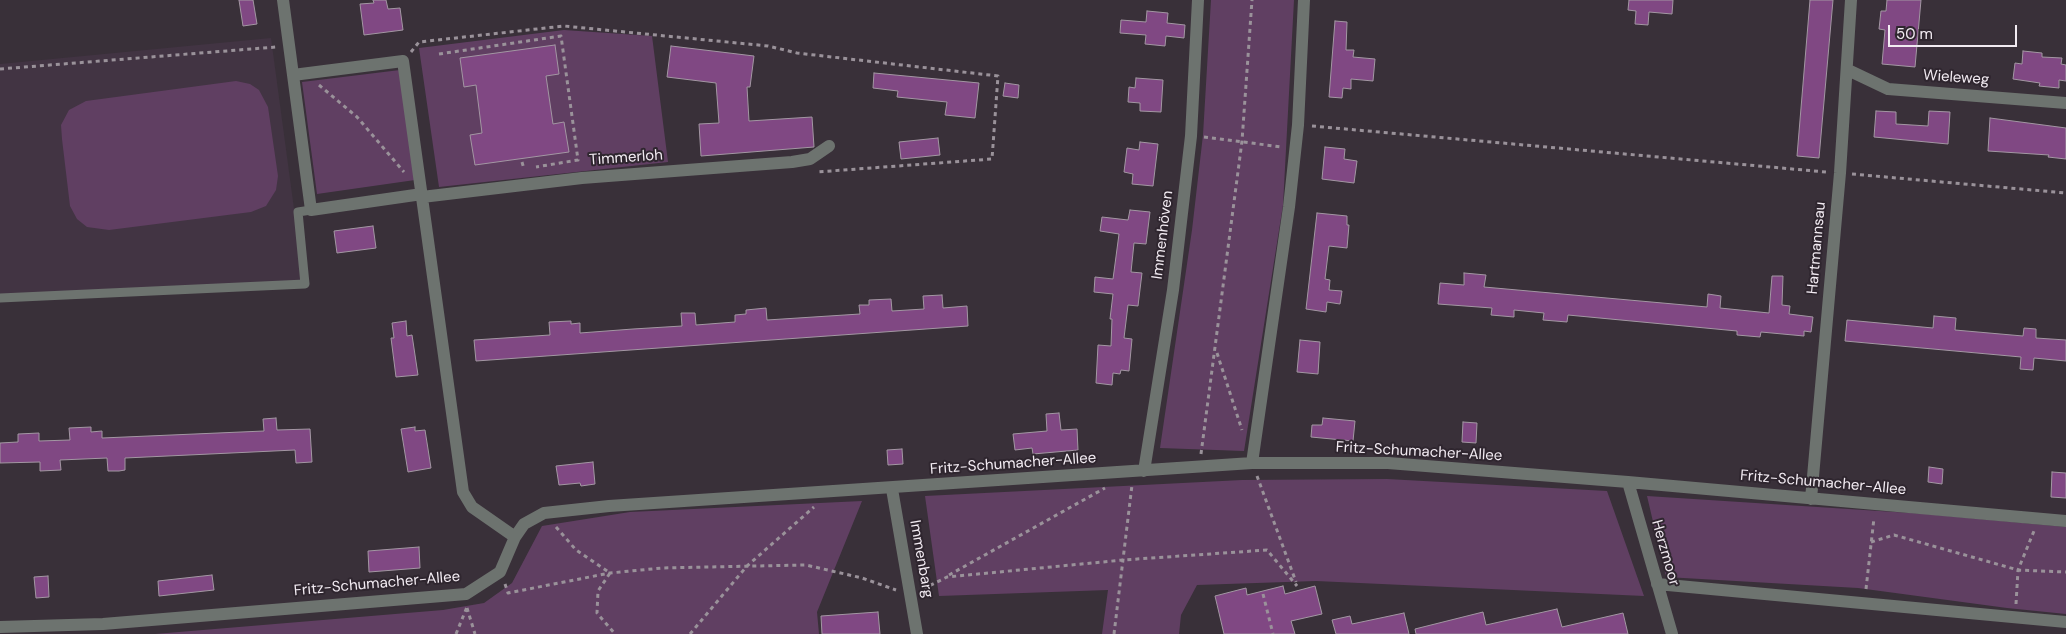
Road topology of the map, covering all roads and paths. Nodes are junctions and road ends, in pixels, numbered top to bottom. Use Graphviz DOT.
graph roads {
  1 [pos="283,0"];
  2 [pos="1198,0"];
  3 [pos="1252,0"];
  4 [pos="1304,0"];
  5 [pos="1851,0"];
  6 [pos="290,46"];
  7 [pos="439,54"];
  8 [pos="403,61"];
  9 [pos="0,69"];
  10 [pos="1848,70"];
  11 [pos="299,74"];
  12 [pos="2066,103"];
  13 [pos="1298,125"];
  14 [pos="1191,136"];
  15 [pos="1242,141"];
  16 [pos="829,146"];
  17 [pos="1286,147"];
  18 [pos="522,162"];
  19 [pos="524,169"];
  20 [pos="514,170"];
  21 [pos="813,172"];
  22 [pos="1840,173"];
  23 [pos="2066,193"];
  24 [pos="422,195"];
  25 [pos="311,210"];
  26 [pos="0,298"];
  27 [pos="1216,351"];
  28 [pos="1242,432"];
  29 [pos="1252,463"];
  30 [pos="1199,467"];
  31 [pos="1139,472"];
  32 [pos="1628,482"];
  33 [pos="1108,486"];
  34 [pos="892,489"];
  35 [pos="829,493"];
  36 [pos="1811,499"];
  37 [pos="1876,504"];
  38 [pos="544,513"];
  39 [pos="2039,519"];
  40 [pos="2066,521"];
  41 [pos="514,537"];
  42 [pos="1871,542"];
  43 [pos="1123,560"];
  44 [pos="747,566"];
  45 [pos="2018,570"];
  46 [pos="500,572"];
  47 [pos="2066,572"];
  48 [pos="610,573"];
  49 [pos="947,576"];
  50 [pos="1657,584"];
  51 [pos="1262,594"];
  52 [pos="910,595"];
  53 [pos="466,601"];
  54 [pos="1865,602"];
  55 [pos="2015,617"];
  56 [pos="2066,622"];
  57 [pos="0,627"];
  58 [pos="106,629"];
  59 [pos="456,634"];
  60 [pos="475,634"];
  61 [pos="615,634"];
  62 [pos="690,634"];
  63 [pos="917,634"];
  64 [pos="1114,634"];
  65 [pos="1273,634"];
  66 [pos="1672,634"];
  1 -- 6 [label="street"];
  2 -- 14 [label="street, Immenhöven"];
  3 -- 15 [label="path"];
  4 -- 13 [label="street"];
  5 -- 10 [label="street, Hartmannsau"];
  6 -- 9 [label="path"];
  6 -- 11 [label="street"];
  7 -- 19 [label="path"];
  8 -- 11 [label="street"];
  8 -- 21 [label="path"];
  8 -- 24 [label="street"];
  10 -- 12 [label="street, Wieleweg"];
  10 -- 22 [label="street, Hartmannsau"];
  11 -- 24 [label="path"];
  11 -- 25 [label="street"];
  13 -- 22 [label="path"];
  13 -- 29 [label="street"];
  14 -- 15 [label="path"];
  14 -- 31 [label="street, Immenhöven"];
  15 -- 17 [label="path"];
  15 -- 27 [label="path"];
  16 -- 24 [label="street, Timmerloh"];
  18 -- 19 [label="path"];
  19 -- 20 [label="path"];
  22 -- 23 [label="path"];
  22 -- 36 [label="street, Hartmannsau"];
  24 -- 25 [label="street, Timmerloh"];
  24 -- 41 [label="street"];
  25 -- 26 [label="lane"];
  27 -- 28 [label="path"];
  27 -- 30 [label="path"];
  29 -- 30 [label="street, Fritz-Schumacher-Allee"];
  29 -- 32 [label="street, Fritz-Schumacher-Allee"];
  29 -- 43 [label="path"];
  30 -- 31 [label="street, Fritz-Schumacher-Allee"];
  31 -- 34 [label="street, Fritz-Schumacher-Allee"];
  31 -- 43 [label="path"];
  32 -- 36 [label="street, Fritz-Schumacher-Allee"];
  32 -- 50 [label="street, Herzmoor"];
  33 -- 49 [label="path"];
  34 -- 35 [label="street, Fritz-Schumacher-Allee"];
  34 -- 52 [label="street, Immenbarg"];
  35 -- 38 [label="street, Fritz-Schumacher-Allee"];
  35 -- 44 [label="path"];
  36 -- 37 [label="street, Fritz-Schumacher-Allee"];
  37 -- 39 [label="street, Fritz-Schumacher-Allee"];
  37 -- 42 [label="path"];
  38 -- 41 [label="street, Fritz-Schumacher-Allee"];
  38 -- 48 [label="path"];
  39 -- 40 [label="street, Fritz-Schumacher-Allee"];
  39 -- 45 [label="path"];
  41 -- 46 [label="street, Fritz-Schumacher-Allee"];
  42 -- 45 [label="path"];
  42 -- 54 [label="path"];
  43 -- 49 [label="path"];
  43 -- 64 [label="path"];
  44 -- 48 [label="path"];
  44 -- 52 [label="path"];
  44 -- 62 [label="path"];
  45 -- 47 [label="path"];
  45 -- 55 [label="path"];
  46 -- 48 [label="path"];
  46 -- 53 [label="street, Fritz-Schumacher-Allee"];
  48 -- 61 [label="path"];
  49 -- 52 [label="path"];
  50 -- 54 [label="street"];
  50 -- 66 [label="street, Herzmoor"];
  51 -- 65 [label="path"];
  52 -- 63 [label="street, Immenbarg"];
  53 -- 58 [label="street, Fritz-Schumacher-Allee"];
  53 -- 59 [label="path"];
  53 -- 60 [label="path"];
  54 -- 55 [label="street"];
  55 -- 56 [label="street"];
  57 -- 58 [label="street, Fritz-Schumacher-Allee"];
}
